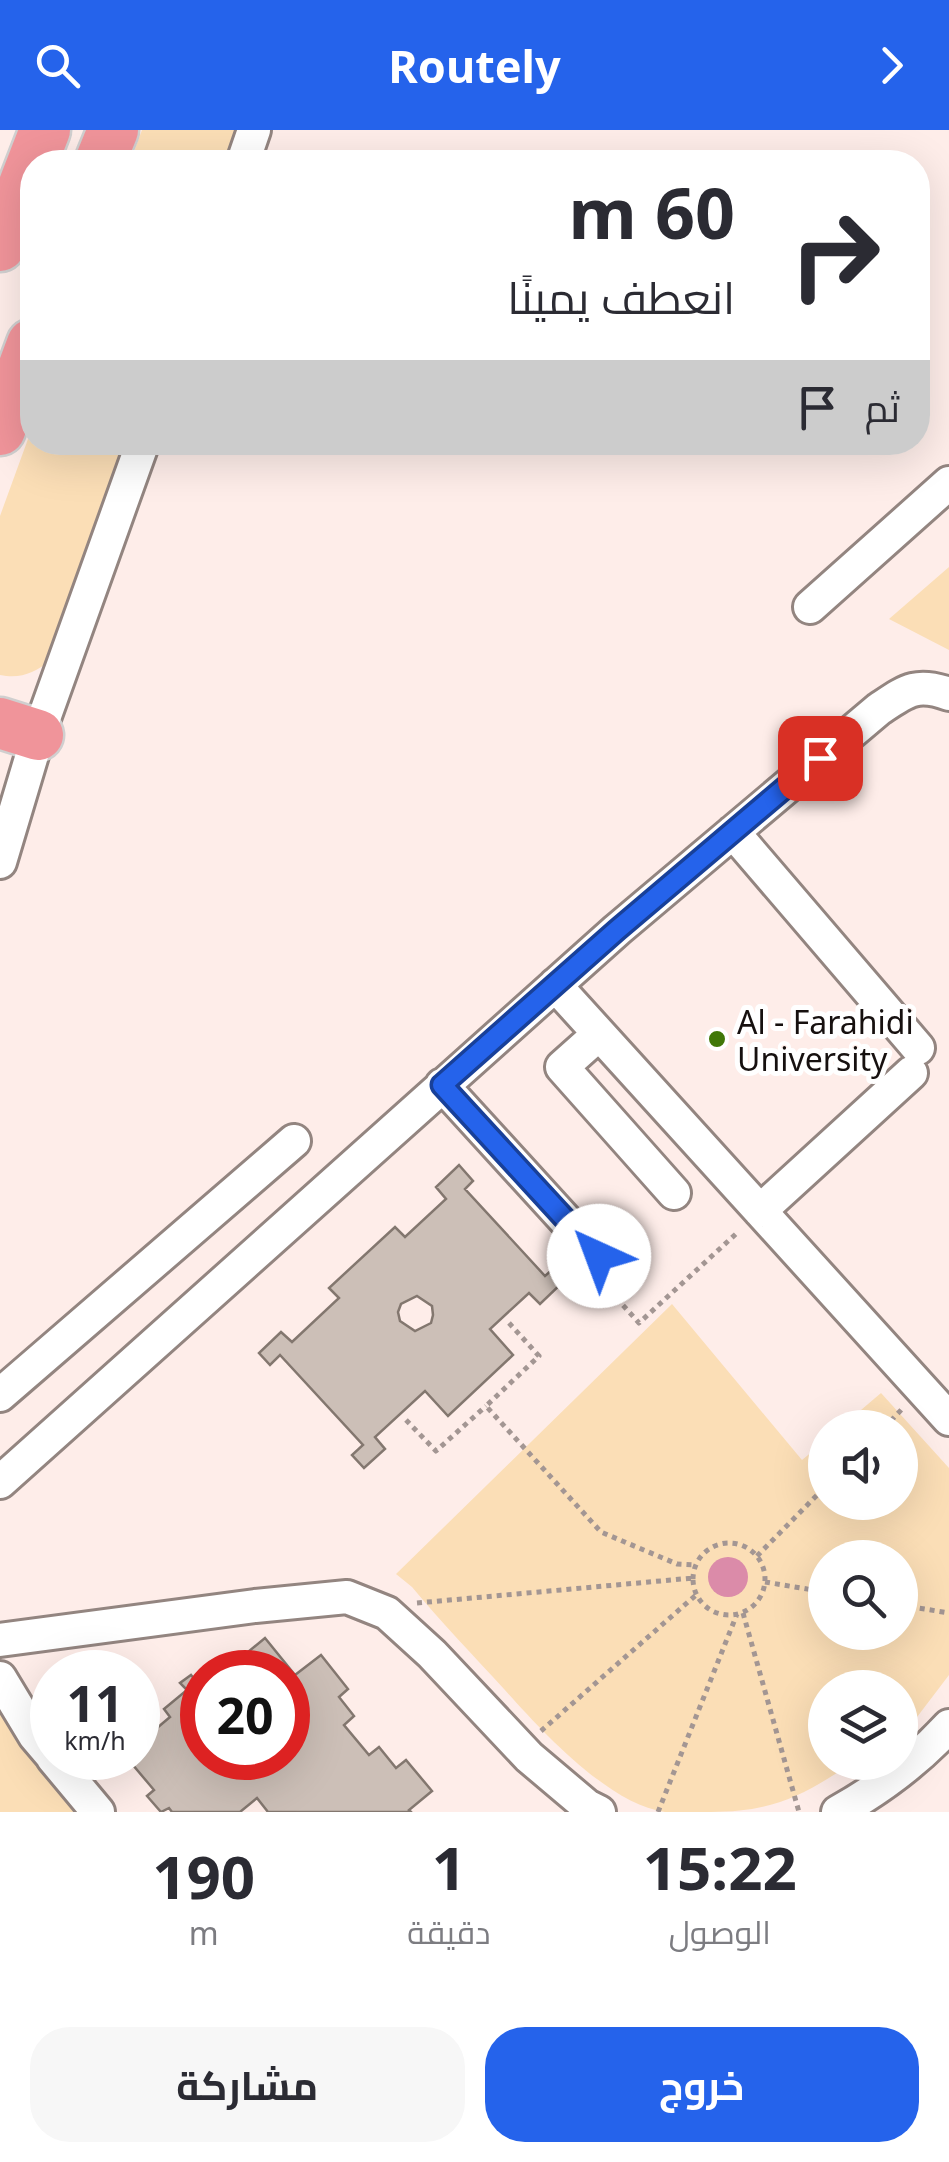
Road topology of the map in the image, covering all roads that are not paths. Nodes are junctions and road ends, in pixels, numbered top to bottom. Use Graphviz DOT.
graph roads {
  1 [pos="20,193"];
  2 [pos="0,246"];
  3 [pos="20,376"];
  4 [pos="0,430"];
  5 [pos="136,455"];
  6 [pos="949,483"];
  7 [pos="810,607"];
  8 [pos="949,694"];
  9 [pos="19,729"];
  10 [pos="733,832"];
  11 [pos="0,862"];
  12 [pos="555,985"];
  13 [pos="599,1034"];
  14 [pos="442,1085"];
  15 [pos="294,1142"];
  16 [pos="674,1193"];
  17 [pos="760,1211"];
  18 [pos="599,1256"];
  19 [pos="0,1395"];
  20 [pos="949,1420"];
  21 [pos="0,1482"];
  22 [pos="0,1640"];
  23 [pos="0,1678"];
  24 [pos="30,1726"];
  25 [pos="949,1726"];
  26 [pos="72,1780"];
  27 [pos="854,1809"];
  28 [pos="98,1812"];
  29 [pos="598,1812"];
  1 -- 2 [label="highway"];
  3 -- 4 [label="highway"];
  5 -- 9 [label="street"];
  6 -- 7 [label="street"];
  8 -- 10 [label="street"];
  9 -- 11 [label="street"];
  10 -- 12 [label="street"];
  10 -- 17 [label="street"];
  12 -- 13 [label="street"];
  12 -- 14 [label="street"];
  13 -- 16 [label="street"];
  13 -- 17 [label="street"];
  14 -- 18 [label="street"];
  14 -- 21 [label="street"];
  15 -- 19 [label="street"];
  17 -- 20 [label="street"];
  22 -- 29 [label="street"];
  23 -- 24 [label="street"];
  25 -- 27 [label="street"];
  26 -- 28 [label="street"];
}
